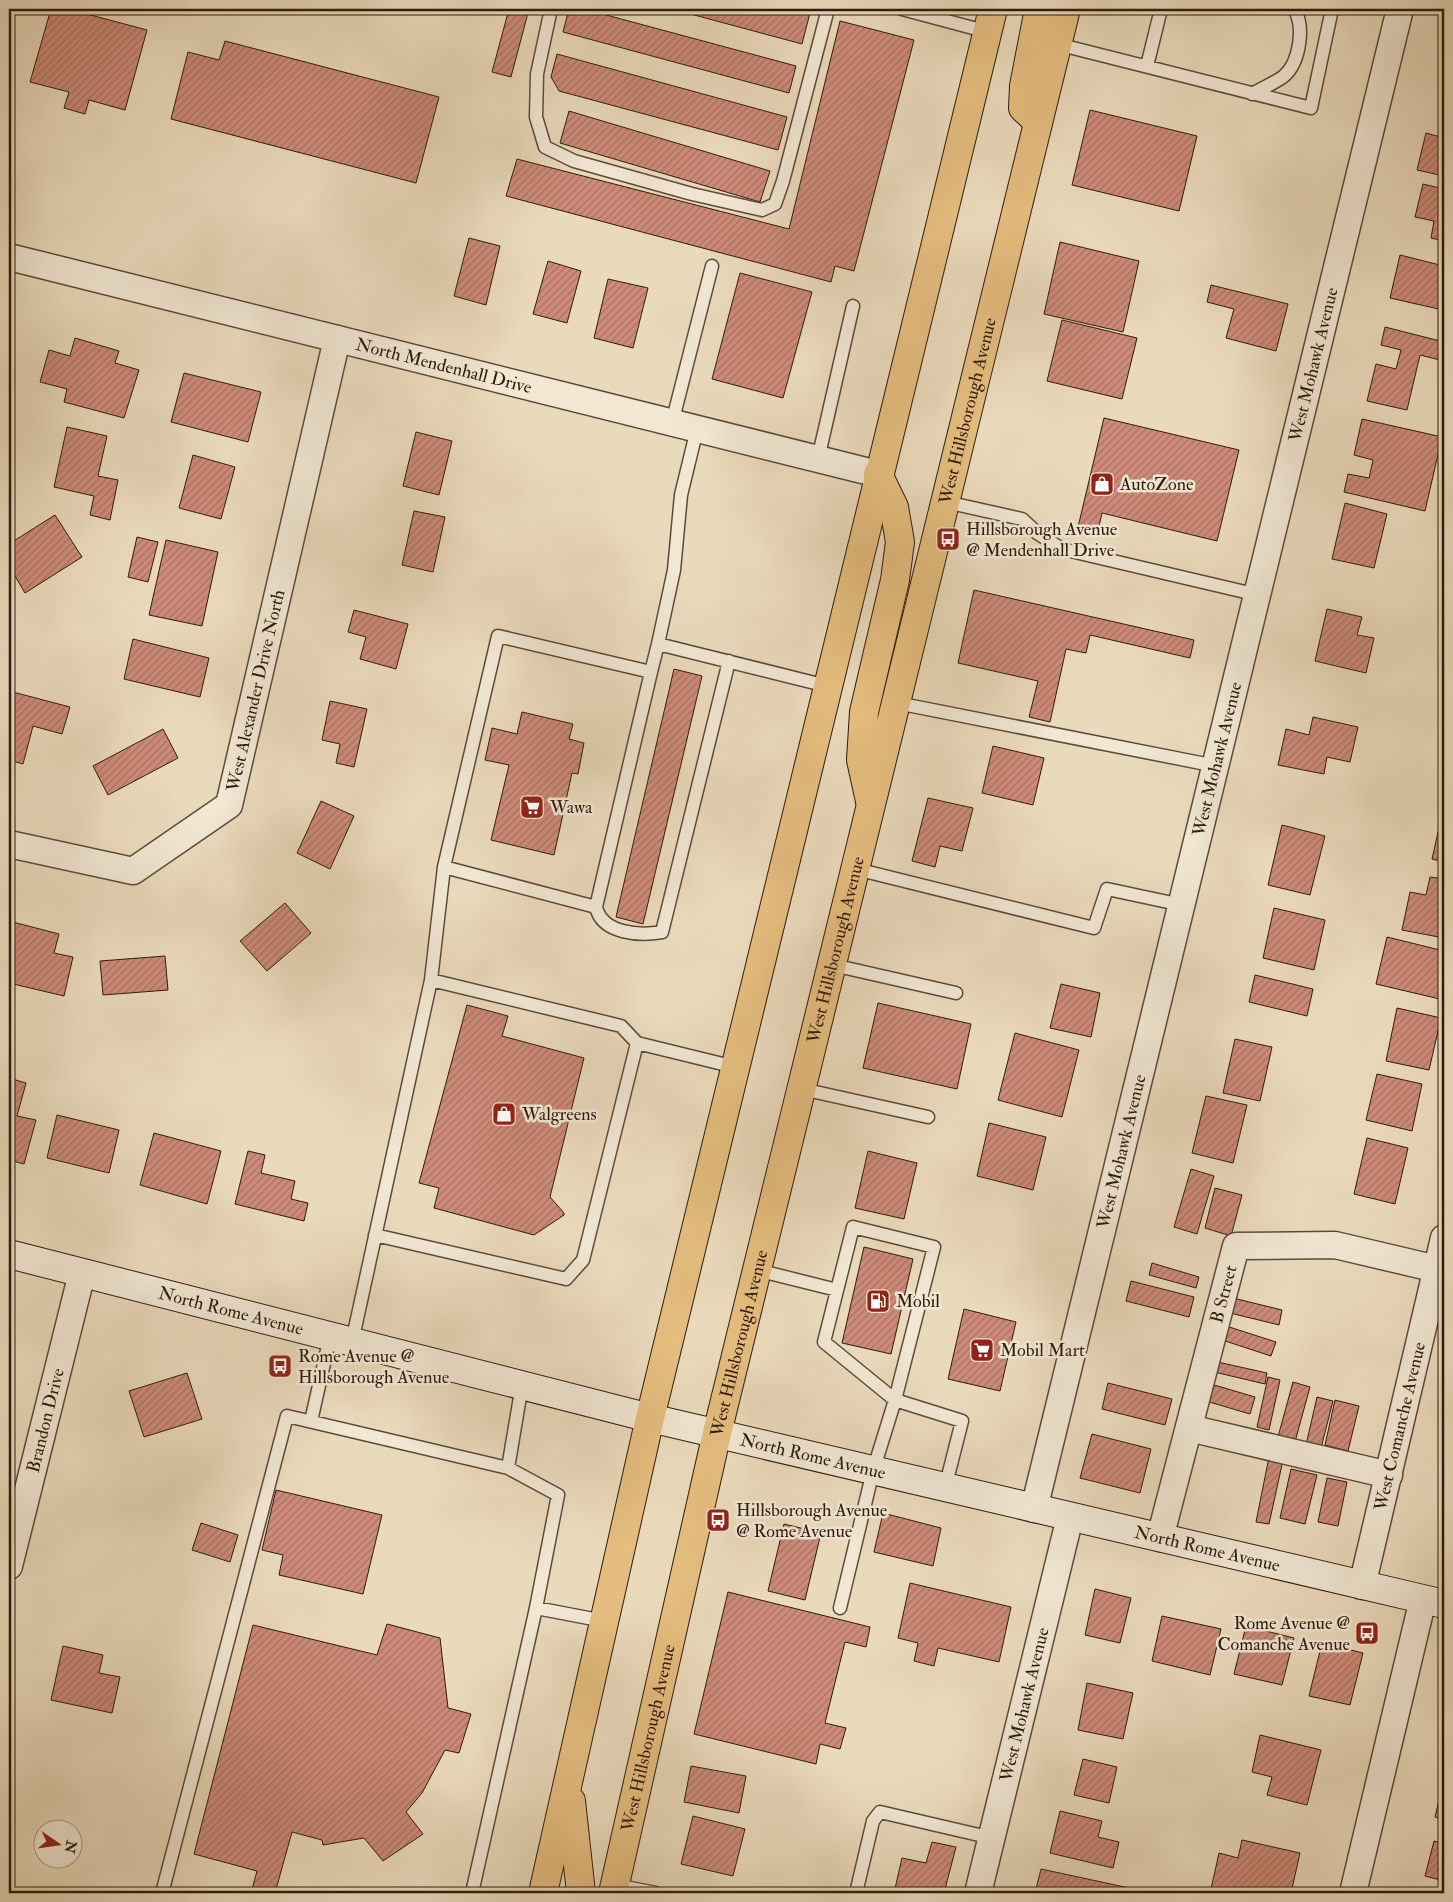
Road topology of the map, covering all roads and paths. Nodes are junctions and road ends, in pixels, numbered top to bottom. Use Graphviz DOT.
graph roads {
  1 [pos="551,9"];
  2 [pos="828,9"];
  3 [pos="902,9"];
  4 [pos="1039,9"];
  5 [pos="1066,9"];
  6 [pos="1161,9"];
  7 [pos="1294,9"];
  8 [pos="1332,9"];
  9 [pos="1400,9"];
  10 [pos="991,20"];
  11 [pos="1057,44"];
  12 [pos="1146,66"];
  13 [pos="1252,94"];
  14 [pos="1038,122"];
  15 [pos="9,257"];
  16 [pos="712,266"];
  17 [pos="853,306"];
  18 [pos="337,339"];
  19 [pos="672,422"];
  20 [pos="697,429"];
  21 [pos="818,459"];
  22 [pos="878,474"];
  23 [pos="946,502"];
  24 [pos="1258,595"];
  25 [pos="658,644"];
  26 [pos="729,661"];
  27 [pos="651,672"];
  28 [pos="827,686"];
  29 [pos="897,703"];
  30 [pos="1216,766"];
  31 [pos="871,807"];
  32 [pos="9,844"];
  33 [pos="444,867"];
  34 [pos="856,869"];
  35 [pos="1182,905"];
  36 [pos="596,907"];
  37 [pos="833,964"];
  38 [pos="432,980"];
  39 [pos="956,993"];
  40 [pos="637,1043"];
  41 [pos="736,1067"];
  42 [pos="802,1088"];
  43 [pos="928,1117"];
  44 [pos="375,1235"];
  45 [pos="1444,1238"];
  46 [pos="9,1254"];
  47 [pos="1437,1269"];
  48 [pos="757,1270"];
  49 [pos="82,1273"];
  50 [pos="837,1290"];
  51 [pos="341,1339"];
  52 [pos="522,1385"];
  53 [pos="895,1400"];
  54 [pos="650,1418"];
  55 [pos="311,1420"];
  56 [pos="1189,1428"];
  57 [pos="717,1433"];
  58 [pos="508,1468"];
  59 [pos="873,1471"];
  60 [pos="1388,1475"];
  61 [pos="946,1488"];
  62 [pos="1034,1509"];
  63 [pos="1070,1518"];
  64 [pos="1160,1538"];
  65 [pos="9,1566"];
  66 [pos="1362,1586"];
  67 [pos="1433,1602"];
  68 [pos="536,1608"];
  69 [pos="840,1608"];
  70 [pos="604,1622"];
  71 [pos="568,1780"];
  72 [pos="992,1838"];
  73 [pos="614,1889"];
  74 [pos="162,1893"];
  75 [pos="472,1893"];
  76 [pos="543,1893"];
  77 [pos="581,1893"];
  78 [pos="656,1893"];
  79 [pos="856,1893"];
  80 [pos="978,1893"];
  81 [pos="1353,1893"];
  1 -- 2 [label="lane"];
  3 -- 10 [label="lane"];
  4 -- 14 [label="main road"];
  5 -- 11 [label="main road, West Hillsborough Avenue"];
  6 -- 12 [label="lane"];
  7 -- 13 [label="lane"];
  8 -- 13 [label="lane"];
  9 -- 24 [label="street, West Mohawk Avenue"];
  10 -- 22 [label="main road"];
  11 -- 12 [label="lane"];
  11 -- 14 [label="main road, West Hillsborough Avenue"];
  12 -- 13 [label="lane"];
  14 -- 23 [label="main road, West Hillsborough Avenue"];
  15 -- 18 [label="street, North Mendenhall Drive"];
  16 -- 19 [label="lane"];
  17 -- 21 [label="lane"];
  18 -- 19 [label="street, North Mendenhall Drive"];
  18 -- 32 [label="street, West Alexander Drive North"];
  19 -- 20 [label="street, North Mendenhall Drive"];
  20 -- 21 [label="street, North Mendenhall Drive"];
  20 -- 25 [label="lane"];
  21 -- 22 [label="street, North Mendenhall Drive"];
  22 -- 28 [label="main road"];
  22 -- 31 [label="main road"];
  23 -- 24 [label="lane"];
  23 -- 29 [label="main road, West Hillsborough Avenue"];
  24 -- 30 [label="street, West Mohawk Avenue"];
  25 -- 26 [label="lane"];
  25 -- 27 [label="lane"];
  26 -- 28 [label="lane"];
  26 -- 36 [label="lane"];
  27 -- 33 [label="lane"];
  27 -- 36 [label="lane"];
  28 -- 41 [label="main road"];
  29 -- 30 [label="lane"];
  29 -- 31 [label="main road, West Hillsborough Avenue"];
  30 -- 35 [label="street, West Mohawk Avenue"];
  31 -- 34 [label="main road, West Hillsborough Avenue"];
  33 -- 36 [label="lane"];
  33 -- 38 [label="lane"];
  34 -- 35 [label="lane"];
  34 -- 37 [label="main road, West Hillsborough Avenue"];
  35 -- 62 [label="street, West Mohawk Avenue"];
  37 -- 39 [label="lane"];
  37 -- 42 [label="main road, West Hillsborough Avenue"];
  38 -- 40 [label="lane"];
  38 -- 44 [label="lane"];
  40 -- 41 [label="lane"];
  40 -- 44 [label="lane"];
  41 -- 54 [label="main road"];
  42 -- 43 [label="lane"];
  42 -- 48 [label="main road, West Hillsborough Avenue"];
  44 -- 51 [label="lane"];
  45 -- 47 [label="street, West Comanche Avenue"];
  46 -- 49 [label="street, North Rome Avenue"];
  47 -- 56 [label="street, B Street"];
  47 -- 60 [label="street, West Comanche Avenue"];
  48 -- 50 [label="lane"];
  48 -- 57 [label="main road, West Hillsborough Avenue"];
  49 -- 51 [label="street, North Rome Avenue"];
  49 -- 65 [label="street, Brandon Drive"];
  50 -- 53 [label="lane"];
  50 -- 53 [label="lane"];
  51 -- 52 [label="street, North Rome Avenue"];
  51 -- 55 [label="lane"];
  52 -- 54 [label="street, North Rome Avenue"];
  52 -- 58 [label="lane"];
  53 -- 59 [label="lane"];
  53 -- 61 [label="lane"];
  54 -- 57 [label="street, North Rome Avenue"];
  54 -- 70 [label="main road"];
  55 -- 58 [label="lane"];
  55 -- 74 [label="lane"];
  56 -- 60 [label="street"];
  56 -- 64 [label="street, B Street"];
  57 -- 59 [label="street, North Rome Avenue"];
  57 -- 73 [label="main road, West Hillsborough Avenue"];
  58 -- 68 [label="lane"];
  59 -- 61 [label="street, North Rome Avenue"];
  59 -- 69 [label="lane"];
  60 -- 66 [label="street, West Comanche Avenue"];
  61 -- 62 [label="street, North Rome Avenue"];
  62 -- 63 [label="street, North Rome Avenue"];
  63 -- 64 [label="street, North Rome Avenue"];
  63 -- 72 [label="street, West Mohawk Avenue"];
  64 -- 66 [label="street, North Rome Avenue"];
  66 -- 67 [label="street, North Rome Avenue"];
  67 -- 81 [label="street"];
  68 -- 70 [label="lane"];
  68 -- 75 [label="lane"];
  70 -- 71 [label="main road"];
  71 -- 76 [label="main road"];
  71 -- 77 [label="main road"];
  72 -- 79 [label="lane"];
  72 -- 80 [label="street, West Mohawk Avenue"];
  73 -- 78 [label="lane"];
}
